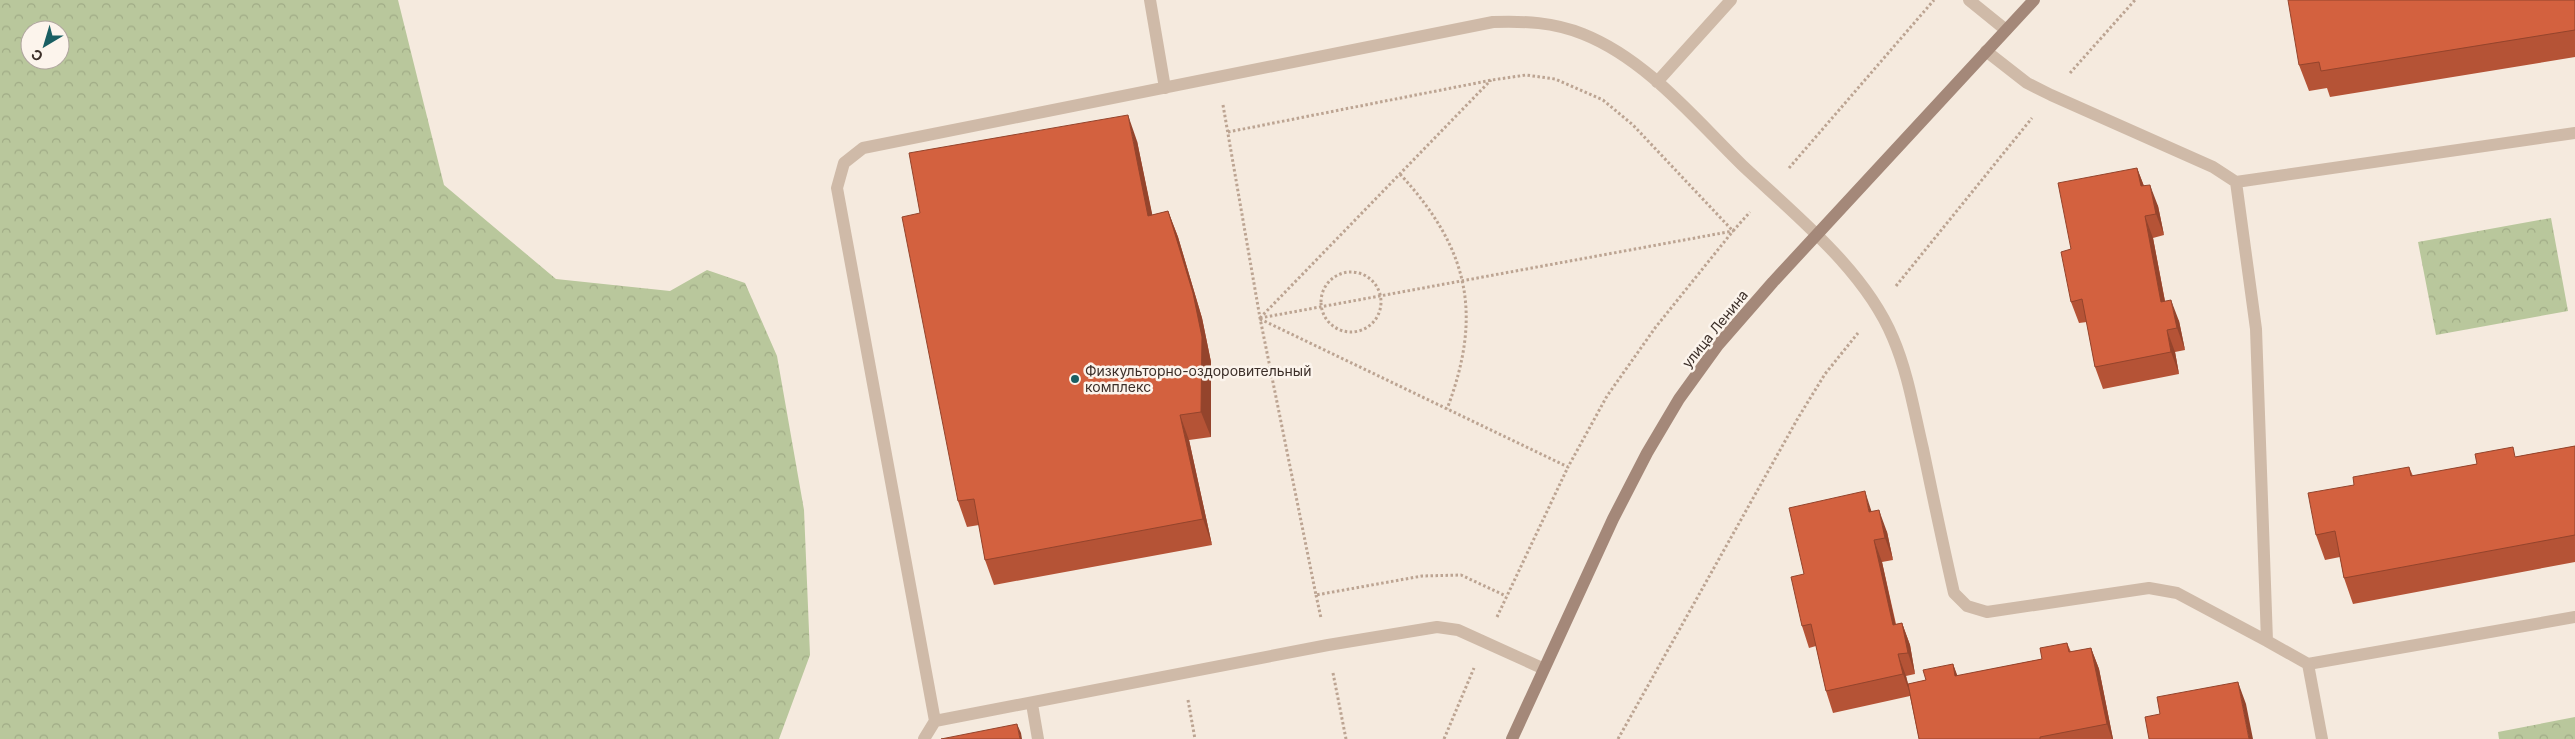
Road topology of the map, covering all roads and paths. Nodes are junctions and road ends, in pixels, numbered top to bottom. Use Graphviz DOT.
graph roads {
  1 [pos="1150,0"];
  2 [pos="1731,0"];
  3 [pos="1934,0"];
  4 [pos="1969,0"];
  5 [pos="2034,0"];
  6 [pos="2135,0"];
  7 [pos="2006,30"];
  8 [pos="1986,51"];
  9 [pos="1217,78"];
  10 [pos="1492,80"];
  11 [pos="1657,82"];
  12 [pos="1165,88"];
  13 [pos="2051,95"];
  14 [pos="1228,132"];
  15 [pos="2575,133"];
  16 [pos="1400,174"];
  17 [pos="2236,182"];
  18 [pos="1769,190"];
  19 [pos="1733,231"];
  20 [pos="1816,235"];
  21 [pos="1462,281"];
  22 [pos="1382,296"];
  23 [pos="1321,307"];
  24 [pos="1878,309"];
  25 [pos="1260,318"];
  26 [pos="1447,409"];
  27 [pos="1568,467"];
  28 [pos="1506,596"];
  29 [pos="2575,617"];
  30 [pos="1486,641"];
  31 [pos="2267,641"];
  32 [pos="1328,645"];
  33 [pos="2308,664"];
  34 [pos="1542,668"];
  35 [pos="1032,704"];
  36 [pos="935,721"];
  37 [pos="924,739"];
  38 [pos="1038,739"];
  39 [pos="1346,739"];
  40 [pos="1444,739"];
  41 [pos="1512,739"];
  42 [pos="1618,739"];
  43 [pos="2322,739"];
  1 -- 12 [label="lane"];
  2 -- 11 [label="lane"];
  3 -- 18 [label="path"];
  4 -- 7 [label="lane"];
  5 -- 7 [label="street, улица Ленина"];
  6 -- 13 [label="path"];
  7 -- 8 [label="street, улица Ленина"];
  8 -- 13 [label="lane"];
  8 -- 20 [label="street, улица Ленина"];
  9 -- 11 [label="lane"];
  9 -- 12 [label="lane"];
  9 -- 14 [label="path"];
  10 -- 14 [label="path"];
  10 -- 16 [label="path"];
  10 -- 19 [label="path"];
  11 -- 18 [label="lane"];
  12 -- 36 [label="lane"];
  13 -- 17 [label="lane"];
  13 -- 24 [label="path"];
  14 -- 25 [label="path"];
  15 -- 17 [label="lane"];
  16 -- 21 [label="path"];
  16 -- 25 [label="path"];
  17 -- 31 [label="lane"];
  18 -- 19 [label="path"];
  18 -- 20 [label="lane"];
  19 -- 21 [label="path"];
  19 -- 27 [label="path"];
  20 -- 24 [label="lane"];
  20 -- 34 [label="street, улица Ленина"];
  21 -- 22 [label="path"];
  21 -- 26 [label="path"];
  22 -- 23 [label="path"];
  22 -- 23 [label="path"];
  22 -- 23 [label="path"];
  23 -- 25 [label="path"];
  24 -- 31 [label="lane"];
  24 -- 42 [label="path"];
  25 -- 26 [label="path"];
  25 -- 28 [label="path"];
  26 -- 27 [label="path"];
  27 -- 28 [label="path"];
  28 -- 30 [label="path"];
  29 -- 33 [label="lane"];
  30 -- 32 [label="lane"];
  30 -- 34 [label="lane"];
  30 -- 40 [label="path"];
  31 -- 33 [label="lane"];
  32 -- 35 [label="lane"];
  32 -- 39 [label="path"];
  33 -- 43 [label="lane"];
  34 -- 41 [label="street, улица Ленина"];
  35 -- 36 [label="lane"];
  35 -- 38 [label="lane"];
  36 -- 37 [label="lane"];
}
